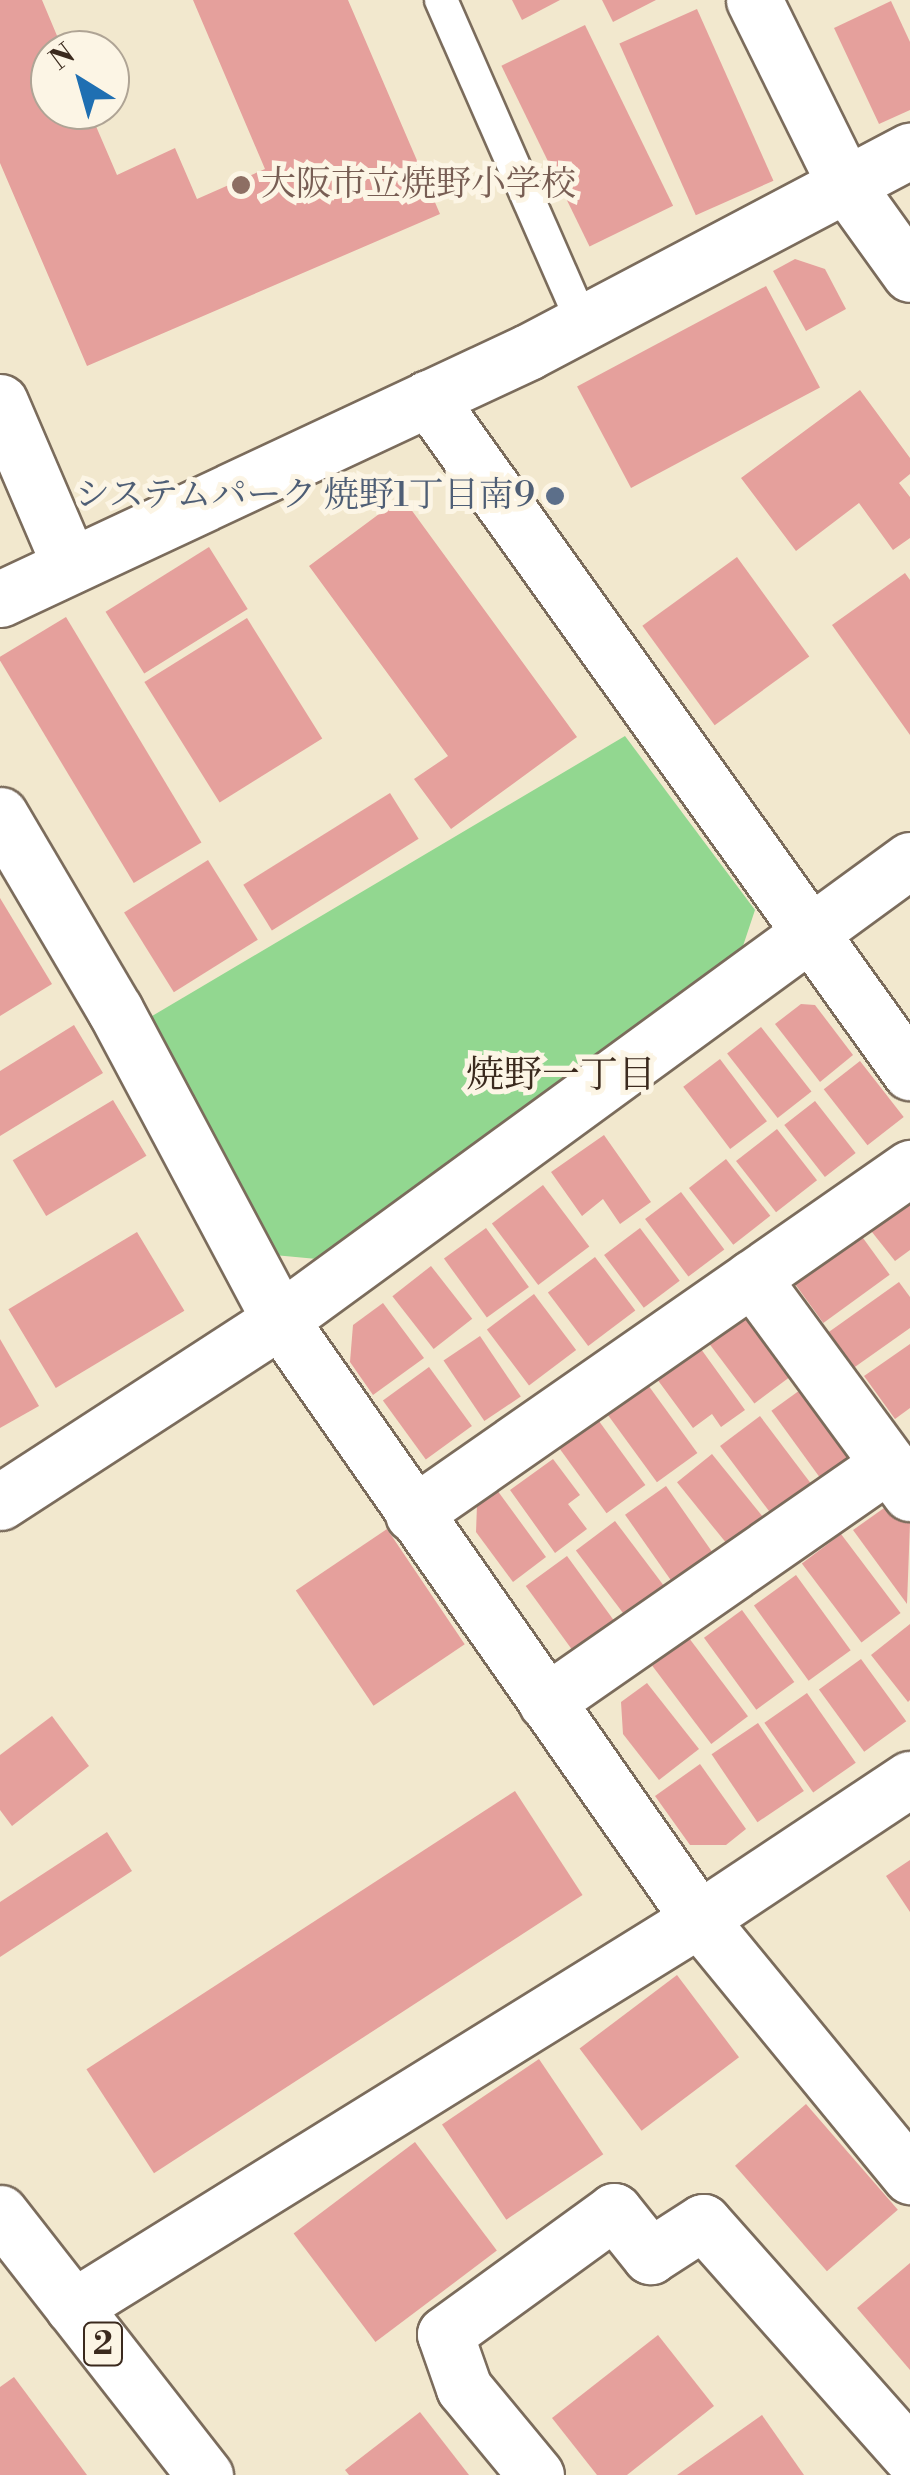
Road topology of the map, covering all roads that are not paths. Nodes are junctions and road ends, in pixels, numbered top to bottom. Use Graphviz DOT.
graph roads {
  1 [pos="441,0"];
  2 [pos="754,0"];
  3 [pos="910,151"];
  4 [pos="844,182"];
  5 [pos="910,274"];
  6 [pos="583,322"];
  7 [pos="428,398"];
  8 [pos="0,402"];
  9 [pos="70,564"];
  10 [pos="0,599"];
  11 [pos="0,815"];
  12 [pos="910,860"];
  13 [pos="811,934"];
  14 [pos="910,1072"];
  15 [pos="910,1168"];
  16 [pos="752,1278"];
  17 [pos="280,1320"];
  18 [pos="899,1478"];
  19 [pos="0,1502"];
  20 [pos="413,1514"];
  21 [pos="546,1702"];
  22 [pos="910,1778"];
  23 [pos="700,1919"];
  24 [pos="910,2176"];
  25 [pos="0,2213"];
  26 [pos="74,2308"];
  27 [pos="910,2455"];
  28 [pos="206,2475"];
  29 [pos="536,2475"];
  1 -- 6 [label="lane"];
  2 -- 4 [label="street"];
  3 -- 4 [label="street"];
  4 -- 5 [label="street"];
  4 -- 6 [label="street"];
  6 -- 7 [label="street"];
  7 -- 9 [label="street"];
  7 -- 13 [label="street"];
  8 -- 9 [label="street"];
  9 -- 10 [label="street"];
  11 -- 17 [label="street"];
  12 -- 13 [label="street"];
  13 -- 14 [label="street"];
  13 -- 17 [label="street"];
  15 -- 16 [label="street"];
  16 -- 18 [label="street"];
  16 -- 20 [label="street"];
  17 -- 19 [label="street"];
  17 -- 20 [label="street"];
  18 -- 21 [label="street"];
  20 -- 21 [label="street"];
  21 -- 23 [label="street"];
  22 -- 23 [label="street"];
  23 -- 24 [label="street"];
  23 -- 26 [label="street"];
  25 -- 26 [label="street, 2"];
  26 -- 28 [label="street, 2"];
  27 -- 29 [label="street"];
}
